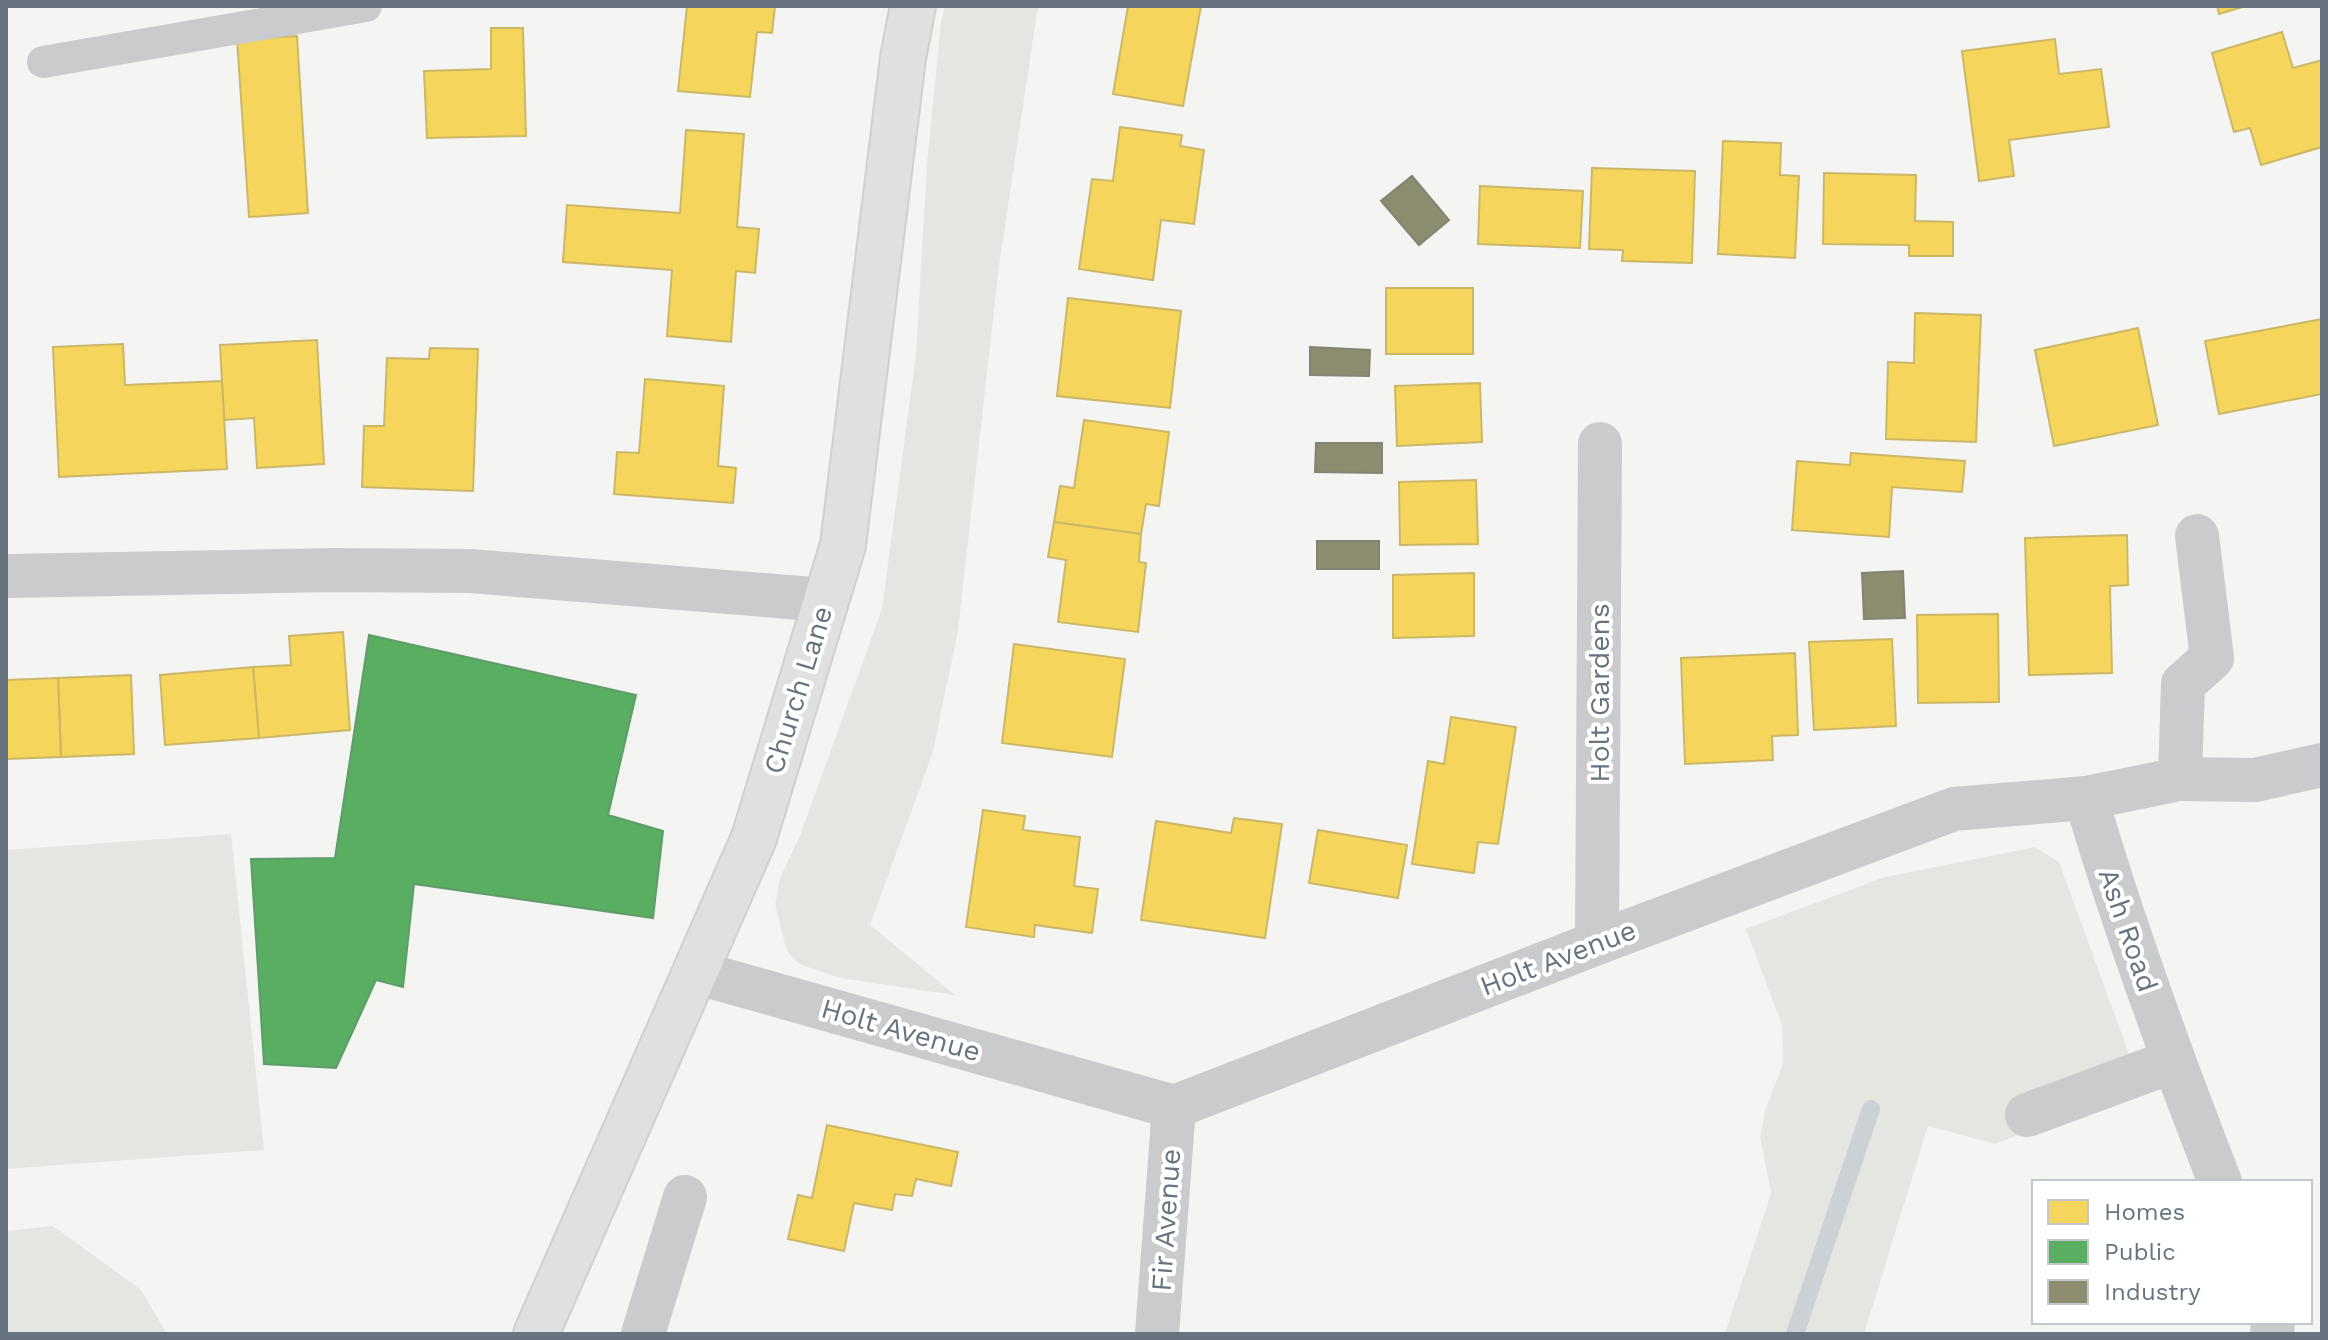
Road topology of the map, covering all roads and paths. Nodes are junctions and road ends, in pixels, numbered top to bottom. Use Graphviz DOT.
graph roads {
  1 [pos="366,6"];
  2 [pos="913,6"];
  3 [pos="43,62"];
  4 [pos="1600,444"];
  5 [pos="2197,536"];
  6 [pos="6,576"];
  7 [pos="825,600"];
  8 [pos="2322,765"];
  9 [pos="2180,779"];
  10 [pos="2086,798"];
  11 [pos="1597,943"];
  12 [pos="695,972"];
  13 [pos="2173,1061"];
  14 [pos="1174,1107"];
  15 [pos="2027,1115"];
  16 [pos="2219,1180"];
  17 [pos="685,1197"];
  18 [pos="536,1334"];
  19 [pos="643,1334"];
  20 [pos="1157,1334"];
  1 -- 3 [label="lane"];
  2 -- 7 [label="street, Church Lane"];
  4 -- 11 [label="street, Holt Gardens"];
  5 -- 9 [label="street"];
  6 -- 7 [label="street"];
  7 -- 12 [label="street, Church Lane"];
  8 -- 9 [label="street, Holt Avenue"];
  9 -- 10 [label="street, Holt Avenue"];
  10 -- 11 [label="street, Holt Avenue"];
  10 -- 13 [label="street, Ash Road"];
  11 -- 14 [label="street, Holt Avenue"];
  12 -- 14 [label="street, Holt Avenue"];
  12 -- 18 [label="street, Church Lane"];
  13 -- 15 [label="street"];
  13 -- 16 [label="street, Ash Road"];
  14 -- 20 [label="street, Fir Avenue"];
  17 -- 19 [label="street"];
}
